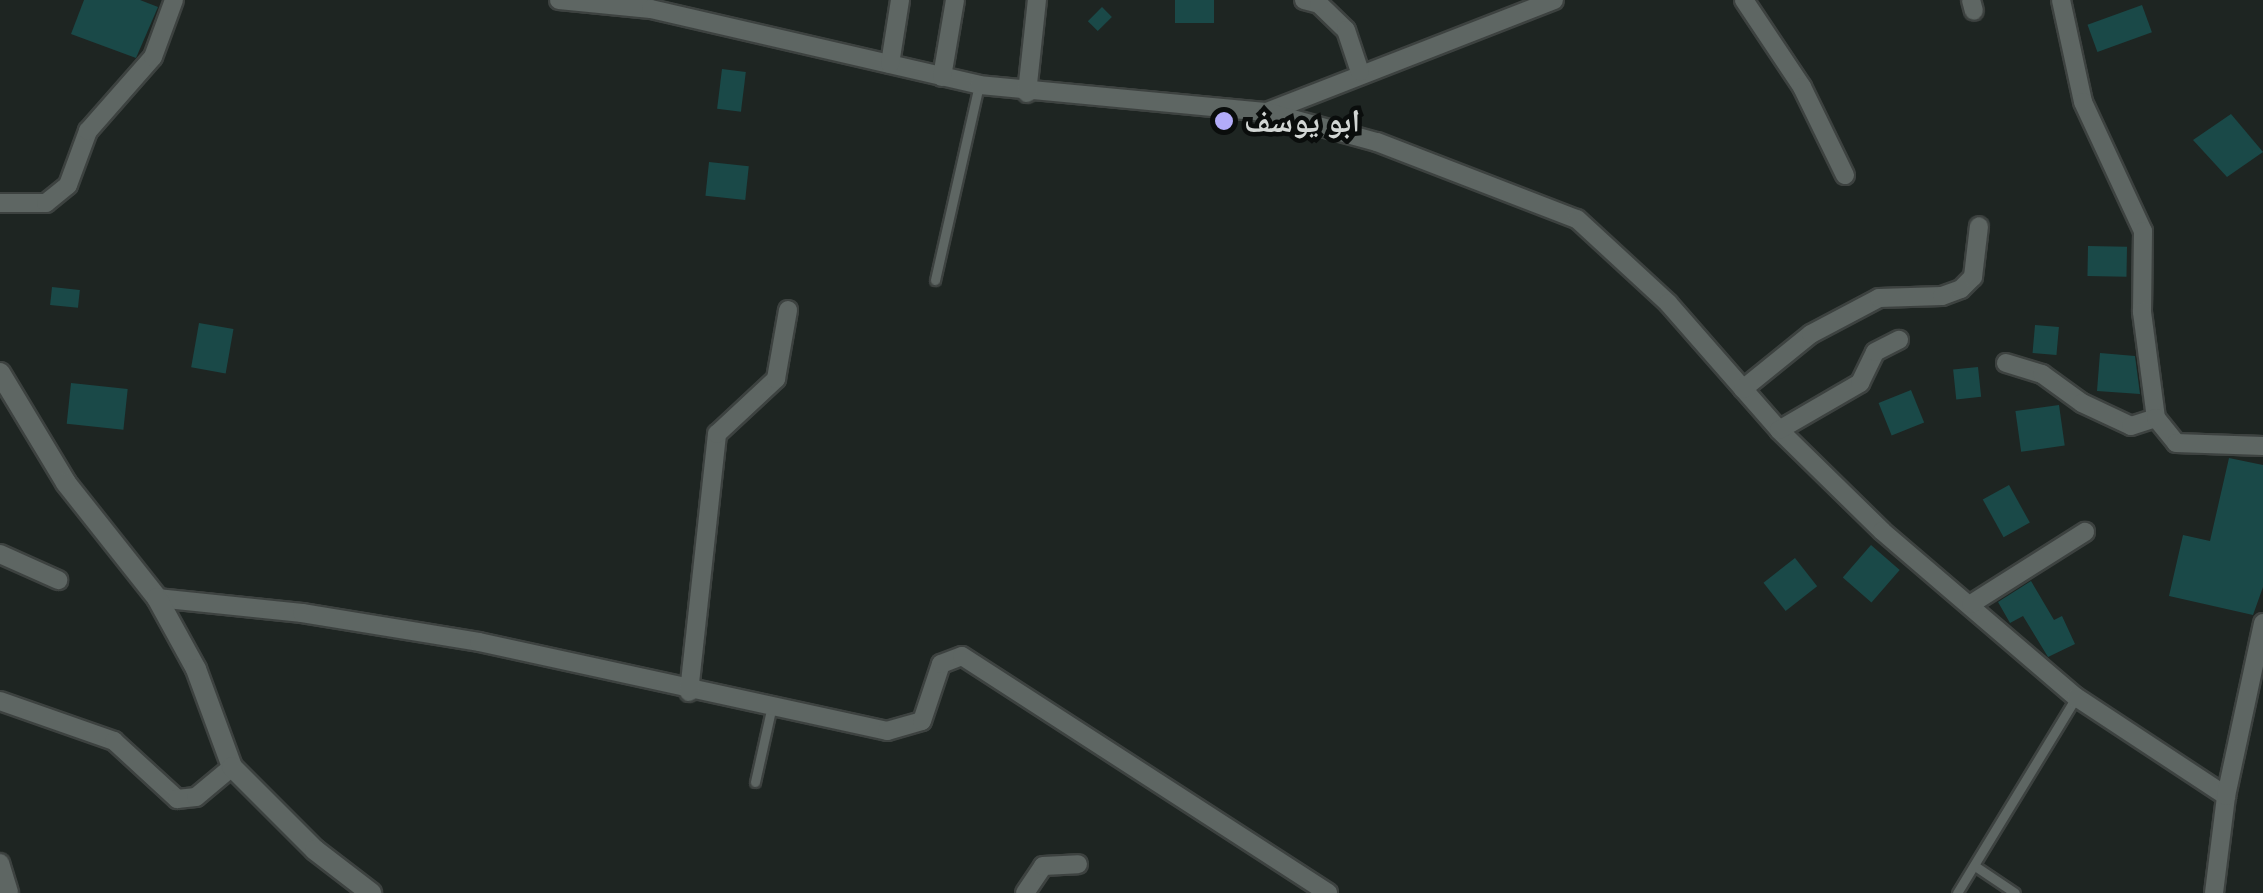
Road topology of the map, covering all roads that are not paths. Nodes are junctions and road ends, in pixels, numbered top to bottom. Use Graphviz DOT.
graph roads {
  1 [pos="174,0"];
  2 [pos="558,0"];
  3 [pos="900,0"];
  4 [pos="955,0"];
  5 [pos="1038,0"];
  6 [pos="1304,0"];
  7 [pos="1554,0"];
  8 [pos="1744,0"];
  9 [pos="2062,0"];
  10 [pos="890,64"];
  11 [pos="1360,72"];
  12 [pos="942,77"];
  13 [pos="980,85"];
  14 [pos="1027,92"];
  15 [pos="1267,112"];
  16 [pos="1846,175"];
  17 [pos="0,204"];
  18 [pos="1979,226"];
  19 [pos="935,280"];
  20 [pos="788,310"];
  21 [pos="1899,340"];
  22 [pos="2006,363"];
  23 [pos="0,373"];
  24 [pos="1743,389"];
  25 [pos="2156,418"];
  26 [pos="1780,430"];
  27 [pos="2263,446"];
  28 [pos="2085,532"];
  29 [pos="0,554"];
  30 [pos="58,580"];
  31 [pos="158,598"];
  32 [pos="1971,604"];
  33 [pos="2263,623"];
  34 [pos="688,692"];
  35 [pos="2076,698"];
  36 [pos="0,701"];
  37 [pos="771,710"];
  38 [pos="232,767"];
  39 [pos="756,782"];
  40 [pos="2226,796"];
  41 [pos="0,863"];
  42 [pos="1078,864"];
  43 [pos="1975,866"];
  44 [pos="2220,890"];
  45 [pos="9,893"];
  46 [pos="371,893"];
  47 [pos="1025,893"];
  48 [pos="1328,893"];
  49 [pos="1957,893"];
  50 [pos="2015,893"];
  1 -- 17 [label="street"];
  2 -- 10 [label="street"];
  3 -- 10 [label="street"];
  4 -- 12 [label="street"];
  5 -- 14 [label="street"];
  6 -- 11 [label="street"];
  7 -- 11 [label="street"];
  8 -- 16 [label="street"];
  9 -- 25 [label="street"];
  10 -- 12 [label="street"];
  11 -- 15 [label="street"];
  12 -- 13 [label="street"];
  13 -- 14 [label="street"];
  13 -- 19 [label="lane"];
  14 -- 15 [label="street"];
  15 -- 24 [label="street"];
  18 -- 24 [label="street"];
  20 -- 34 [label="street"];
  21 -- 26 [label="street"];
  22 -- 25 [label="street"];
  23 -- 31 [label="street"];
  24 -- 26 [label="street"];
  25 -- 27 [label="street"];
  26 -- 32 [label="street"];
  28 -- 32 [label="street"];
  29 -- 30 [label="street"];
  31 -- 34 [label="street"];
  31 -- 38 [label="street"];
  32 -- 35 [label="street"];
  33 -- 40 [label="street"];
  34 -- 37 [label="street"];
  35 -- 40 [label="street"];
  35 -- 43 [label="lane"];
  36 -- 38 [label="street"];
  37 -- 39 [label="lane"];
  37 -- 48 [label="street"];
  38 -- 46 [label="street"];
  40 -- 44 [label="street"];
  41 -- 45 [label="street"];
  42 -- 47 [label="street"];
  43 -- 49 [label="lane"];
  43 -- 50 [label="lane"];
}
